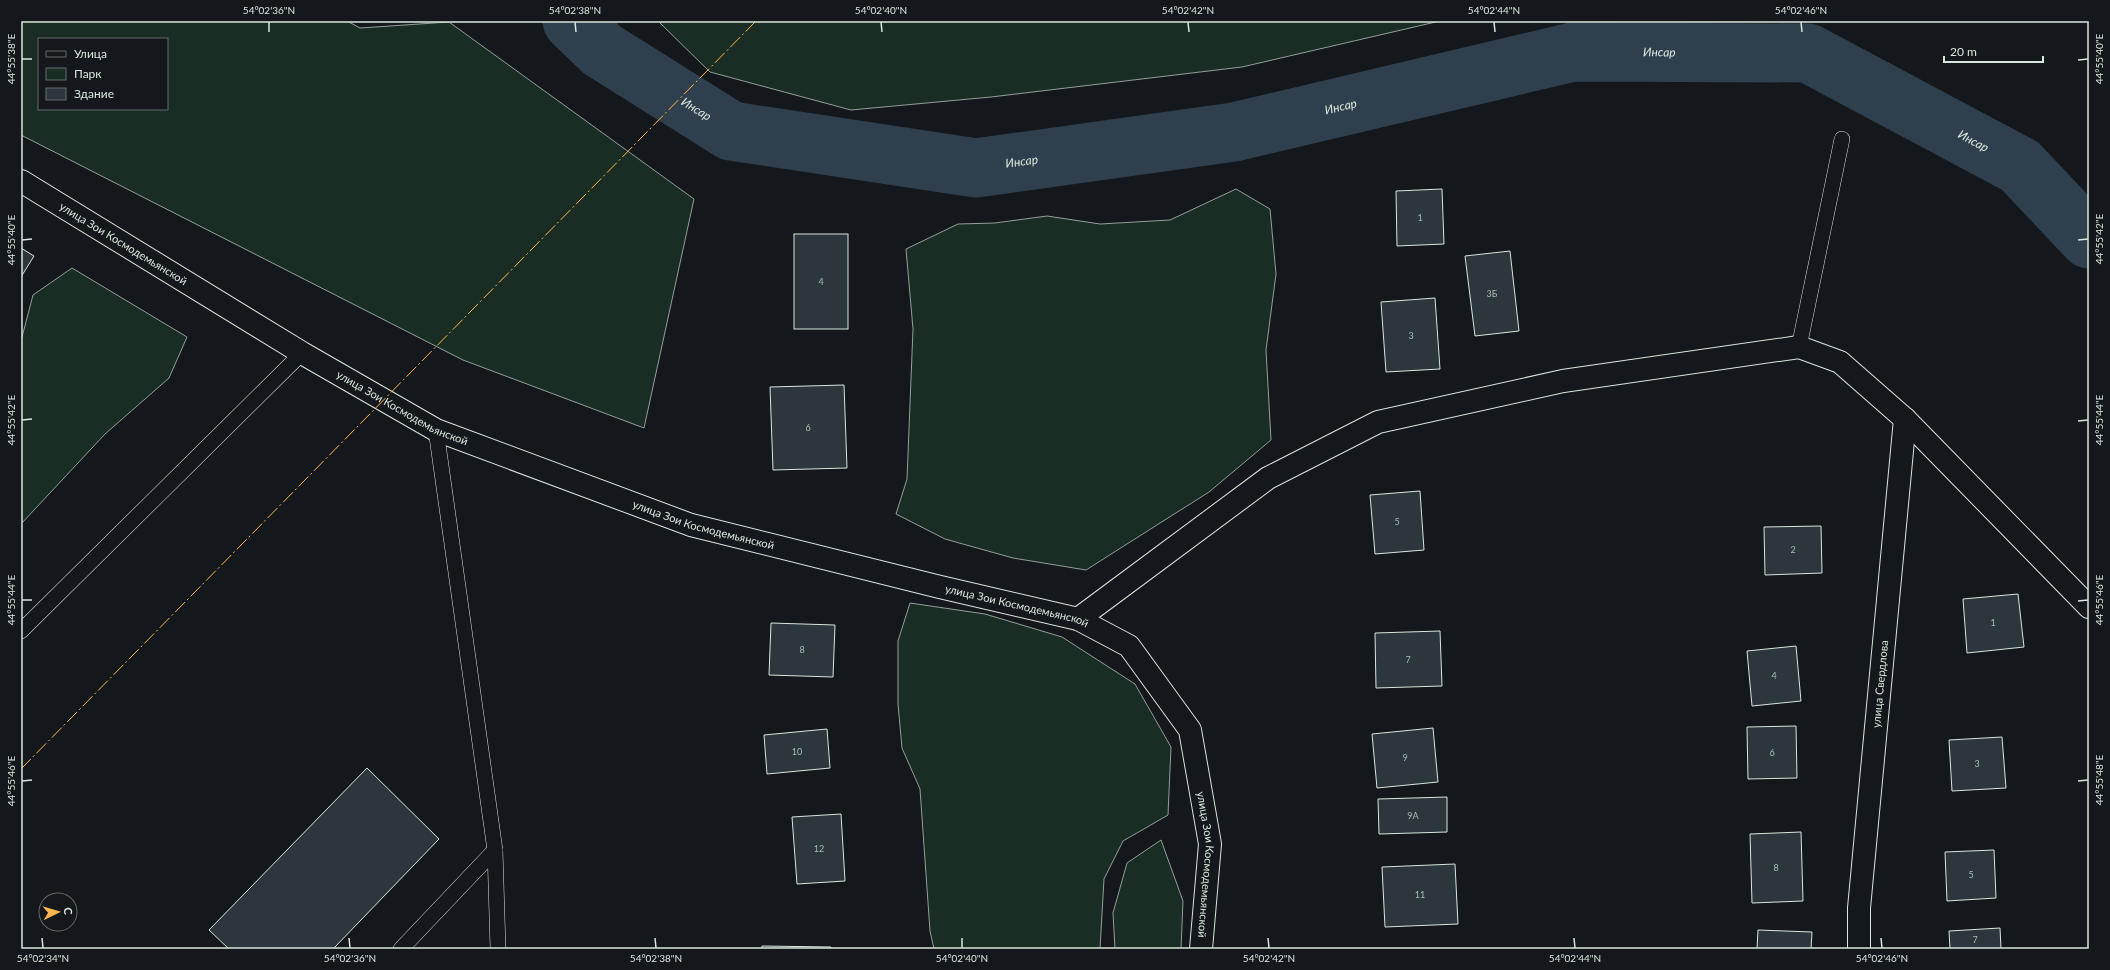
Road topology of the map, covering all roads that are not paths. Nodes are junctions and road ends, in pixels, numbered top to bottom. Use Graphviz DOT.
graph roads {
  1 [pos="1842,139"];
  2 [pos="21,181"];
  3 [pos="1799,347"];
  4 [pos="302,353"];
  5 [pos="1905,418"];
  6 [pos="436,430"];
  7 [pos="2089,607"];
  8 [pos="1078,619"];
  9 [pos="21,631"];
  10 [pos="495,850"];
  11 [pos="401,949"];
  12 [pos="498,949"];
  13 [pos="1201,949"];
  14 [pos="1859,949"];
  1 -- 3 [label="lane"];
  2 -- 4 [label="street, улица Зои Космодемьянской"];
  3 -- 5 [label="street"];
  3 -- 8 [label="street"];
  4 -- 6 [label="street, улица Зои Космодемьянской"];
  4 -- 9 [label="lane"];
  5 -- 7 [label="street"];
  5 -- 14 [label="street, улица Свердлова"];
  6 -- 8 [label="street, улица Зои Космодемьянской"];
  6 -- 10 [label="lane"];
  8 -- 13 [label="street, улица Зои Космодемьянской"];
  10 -- 11 [label="lane"];
  10 -- 12 [label="lane"];
}
